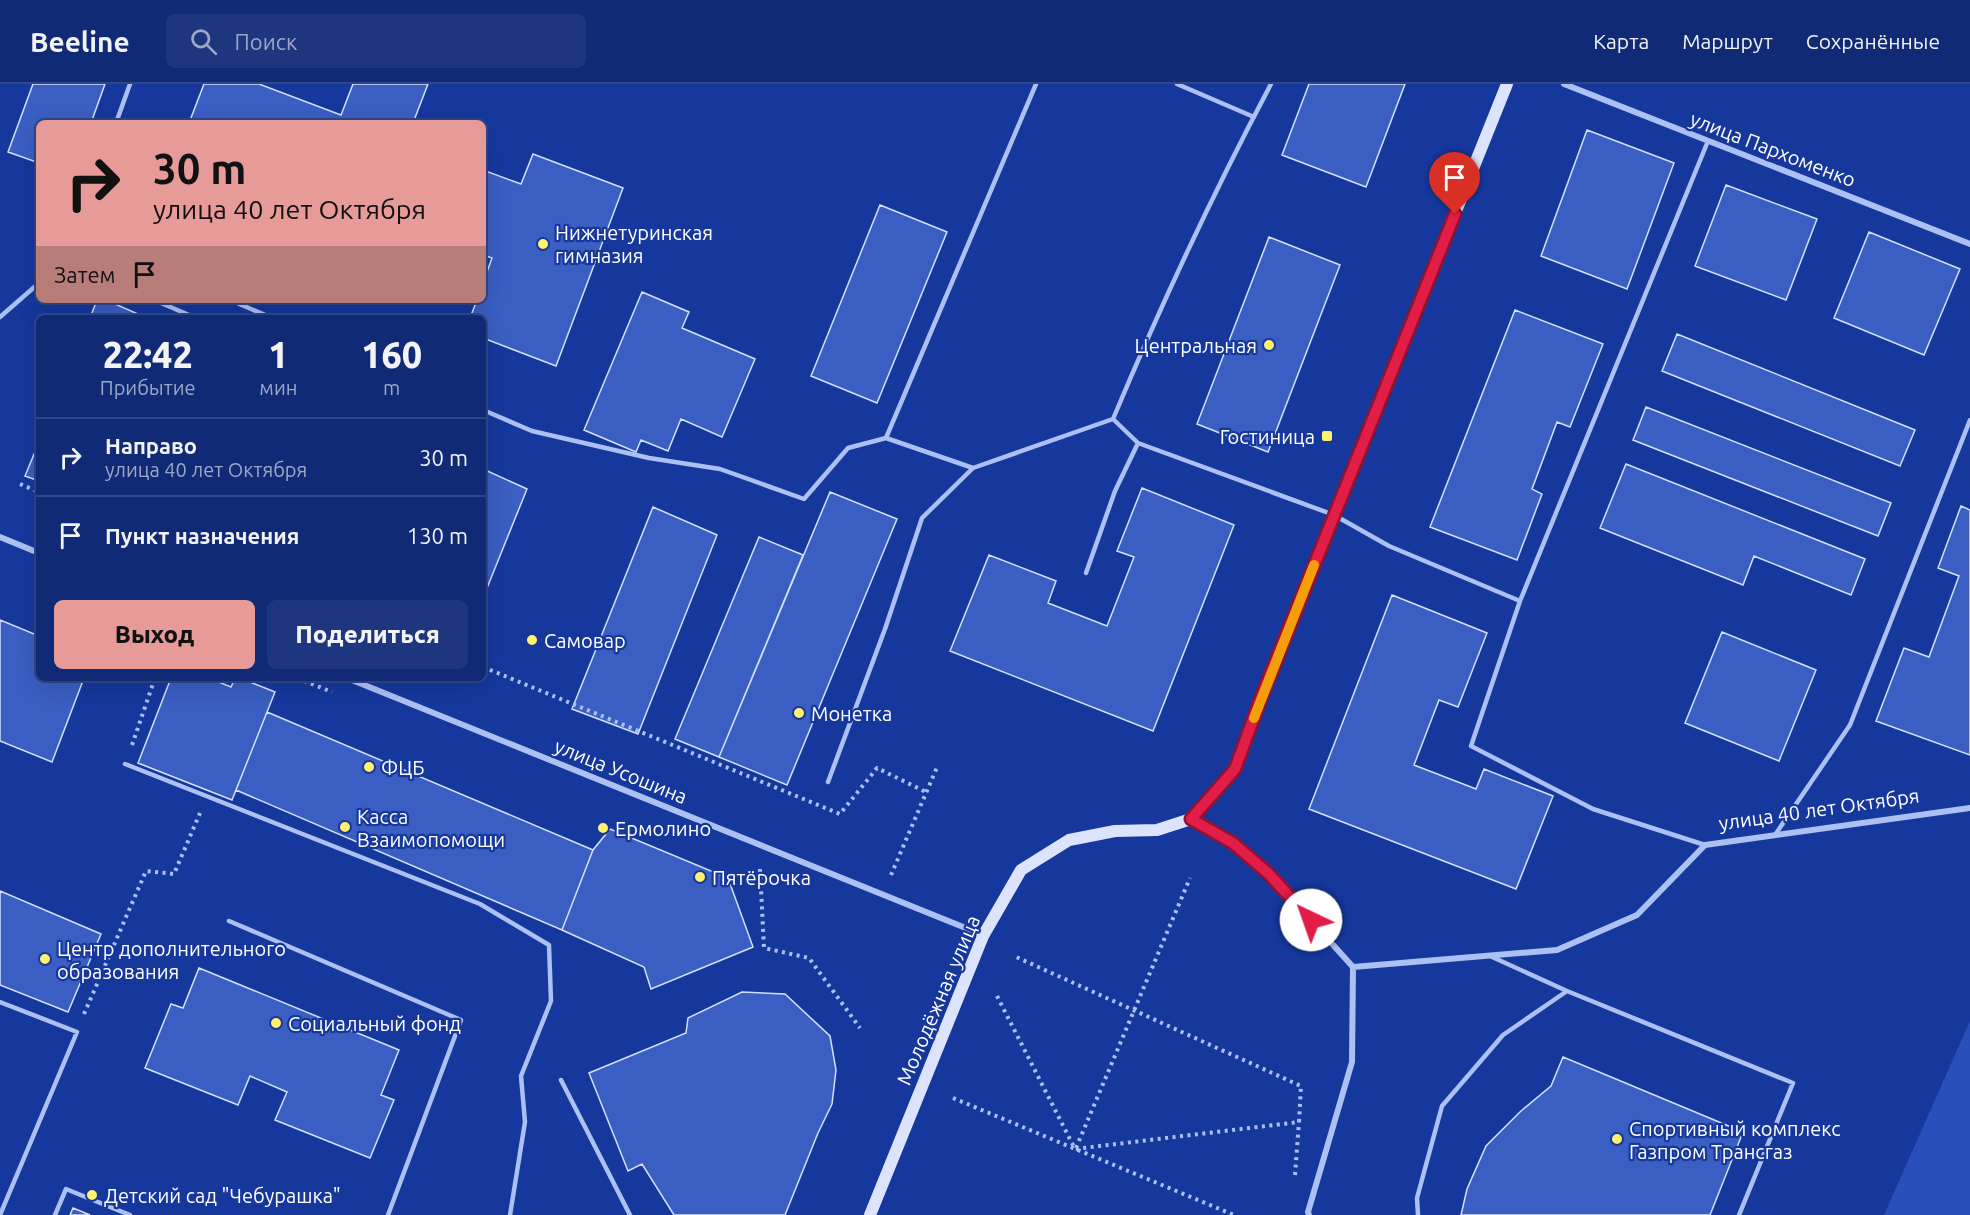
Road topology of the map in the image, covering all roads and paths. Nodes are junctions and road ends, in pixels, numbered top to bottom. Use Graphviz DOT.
graph roads {
  1 [pos="130,84"];
  2 [pos="1036,84"];
  3 [pos="1177,84"];
  4 [pos="1271,84"];
  5 [pos="1507,84"];
  6 [pos="1564,84"];
  7 [pos="1254,117"];
  8 [pos="117,120"];
  9 [pos="1708,141"];
  10 [pos="1970,244"];
  11 [pos="36,286"];
  12 [pos="161,303"];
  13 [pos="237,303"];
  14 [pos="189,315"];
  15 [pos="265,315"];
  16 [pos="0,317"];
  17 [pos="486,411"];
  18 [pos="1113,419"];
  19 [pos="1970,420"];
  20 [pos="886,438"];
  21 [pos="1138,443"];
  22 [pos="973,468"];
  23 [pos="20,484"];
  24 [pos="36,491"];
  25 [pos="1334,515"];
  26 [pos="0,537"];
  27 [pos="36,552"];
  28 [pos="1086,573"];
  29 [pos="1520,601"];
  30 [pos="486,669"];
  31 [pos="154,681"];
  32 [pos="305,681"];
  33 [pos="354,681"];
  34 [pos="339,694"];
  35 [pos="125,764"];
  36 [pos="938,765"];
  37 [pos="828,782"];
  38 [pos="926,792"];
  39 [pos="207,796"];
  40 [pos="1970,808"];
  41 [pos="1191,819"];
  42 [pos="1775,835"];
  43 [pos="1705,845"];
  44 [pos="750,864"];
  45 [pos="1190,878"];
  46 [pos="882,895"];
  47 [pos="229,921"];
  48 [pos="983,936"];
  49 [pos="1014,956"];
  50 [pos="1490,956"];
  51 [pos="1353,967"];
  52 [pos="1567,991"];
  53 [pos="997,996"];
  54 [pos="0,1002"];
  55 [pos="1134,1010"];
  56 [pos="860,1028"];
  57 [pos="76,1032"];
  58 [pos="561,1080"];
  59 [pos="953,1098"];
  60 [pos="1299,1122"];
  61 [pos="1076,1149"];
  62 [pos="1294,1180"];
  63 [pos="0,1215"];
  64 [pos="55,1215"];
  65 [pos="130,1215"];
  66 [pos="388,1215"];
  67 [pos="510,1215"];
  68 [pos="630,1215"];
  69 [pos="870,1215"];
  70 [pos="1234,1215"];
  71 [pos="1309,1215"];
  72 [pos="1418,1215"];
  73 [pos="1739,1215"];
  1 -- 8 [label="lane"];
  2 -- 20 [label="lane"];
  3 -- 7 [label="lane"];
  4 -- 7 [label="lane"];
  5 -- 25 [label="street"];
  6 -- 9 [label="street, улица Пархоменко"];
  7 -- 18 [label="lane"];
  9 -- 10 [label="street, улица Пархоменко"];
  9 -- 29 [label="lane"];
  11 -- 16 [label="lane"];
  12 -- 14 [label="lane"];
  13 -- 15 [label="lane"];
  17 -- 20 [label="lane"];
  18 -- 21 [label="lane"];
  18 -- 22 [label="lane"];
  19 -- 42 [label="lane"];
  20 -- 22 [label="lane"];
  21 -- 25 [label="lane"];
  21 -- 28 [label="lane"];
  22 -- 37 [label="lane"];
  23 -- 24 [label="path"];
  25 -- 29 [label="lane"];
  25 -- 41 [label="street"];
  26 -- 27 [label="street"];
  29 -- 43 [label="lane"];
  30 -- 38 [label="path"];
  31 -- 35 [label="path"];
  32 -- 34 [label="path"];
  33 -- 46 [label="street, улица Усошина"];
  35 -- 39 [label="lane"];
  36 -- 38 [label="path"];
  38 -- 46 [label="path"];
  39 -- 57 [label="path"];
  39 -- 67 [label="lane"];
  40 -- 42 [label="street, улица 40 лет Октября"];
  41 -- 48 [label="street, Молодёжная улица"];
  41 -- 51 [label="street"];
  42 -- 43 [label="street, улица 40 лет Октября"];
  43 -- 50 [label="street, улица 40 лет Октября"];
  44 -- 56 [label="path"];
  45 -- 55 [label="path"];
  46 -- 48 [label="street, улица Усошина"];
  47 -- 66 [label="lane"];
  48 -- 69 [label="street, Молодёжная улица"];
  49 -- 55 [label="path"];
  50 -- 51 [label="street, улица 40 лет Октября"];
  50 -- 52 [label="lane"];
  51 -- 71 [label="street"];
  52 -- 72 [label="lane"];
  52 -- 73 [label="lane"];
  53 -- 61 [label="path"];
  54 -- 57 [label="lane"];
  55 -- 60 [label="path"];
  55 -- 61 [label="path"];
  57 -- 63 [label="lane"];
  58 -- 68 [label="lane"];
  59 -- 61 [label="path"];
  60 -- 61 [label="path"];
  60 -- 62 [label="path"];
  61 -- 70 [label="path"];
  64 -- 65 [label="lane"];
}
